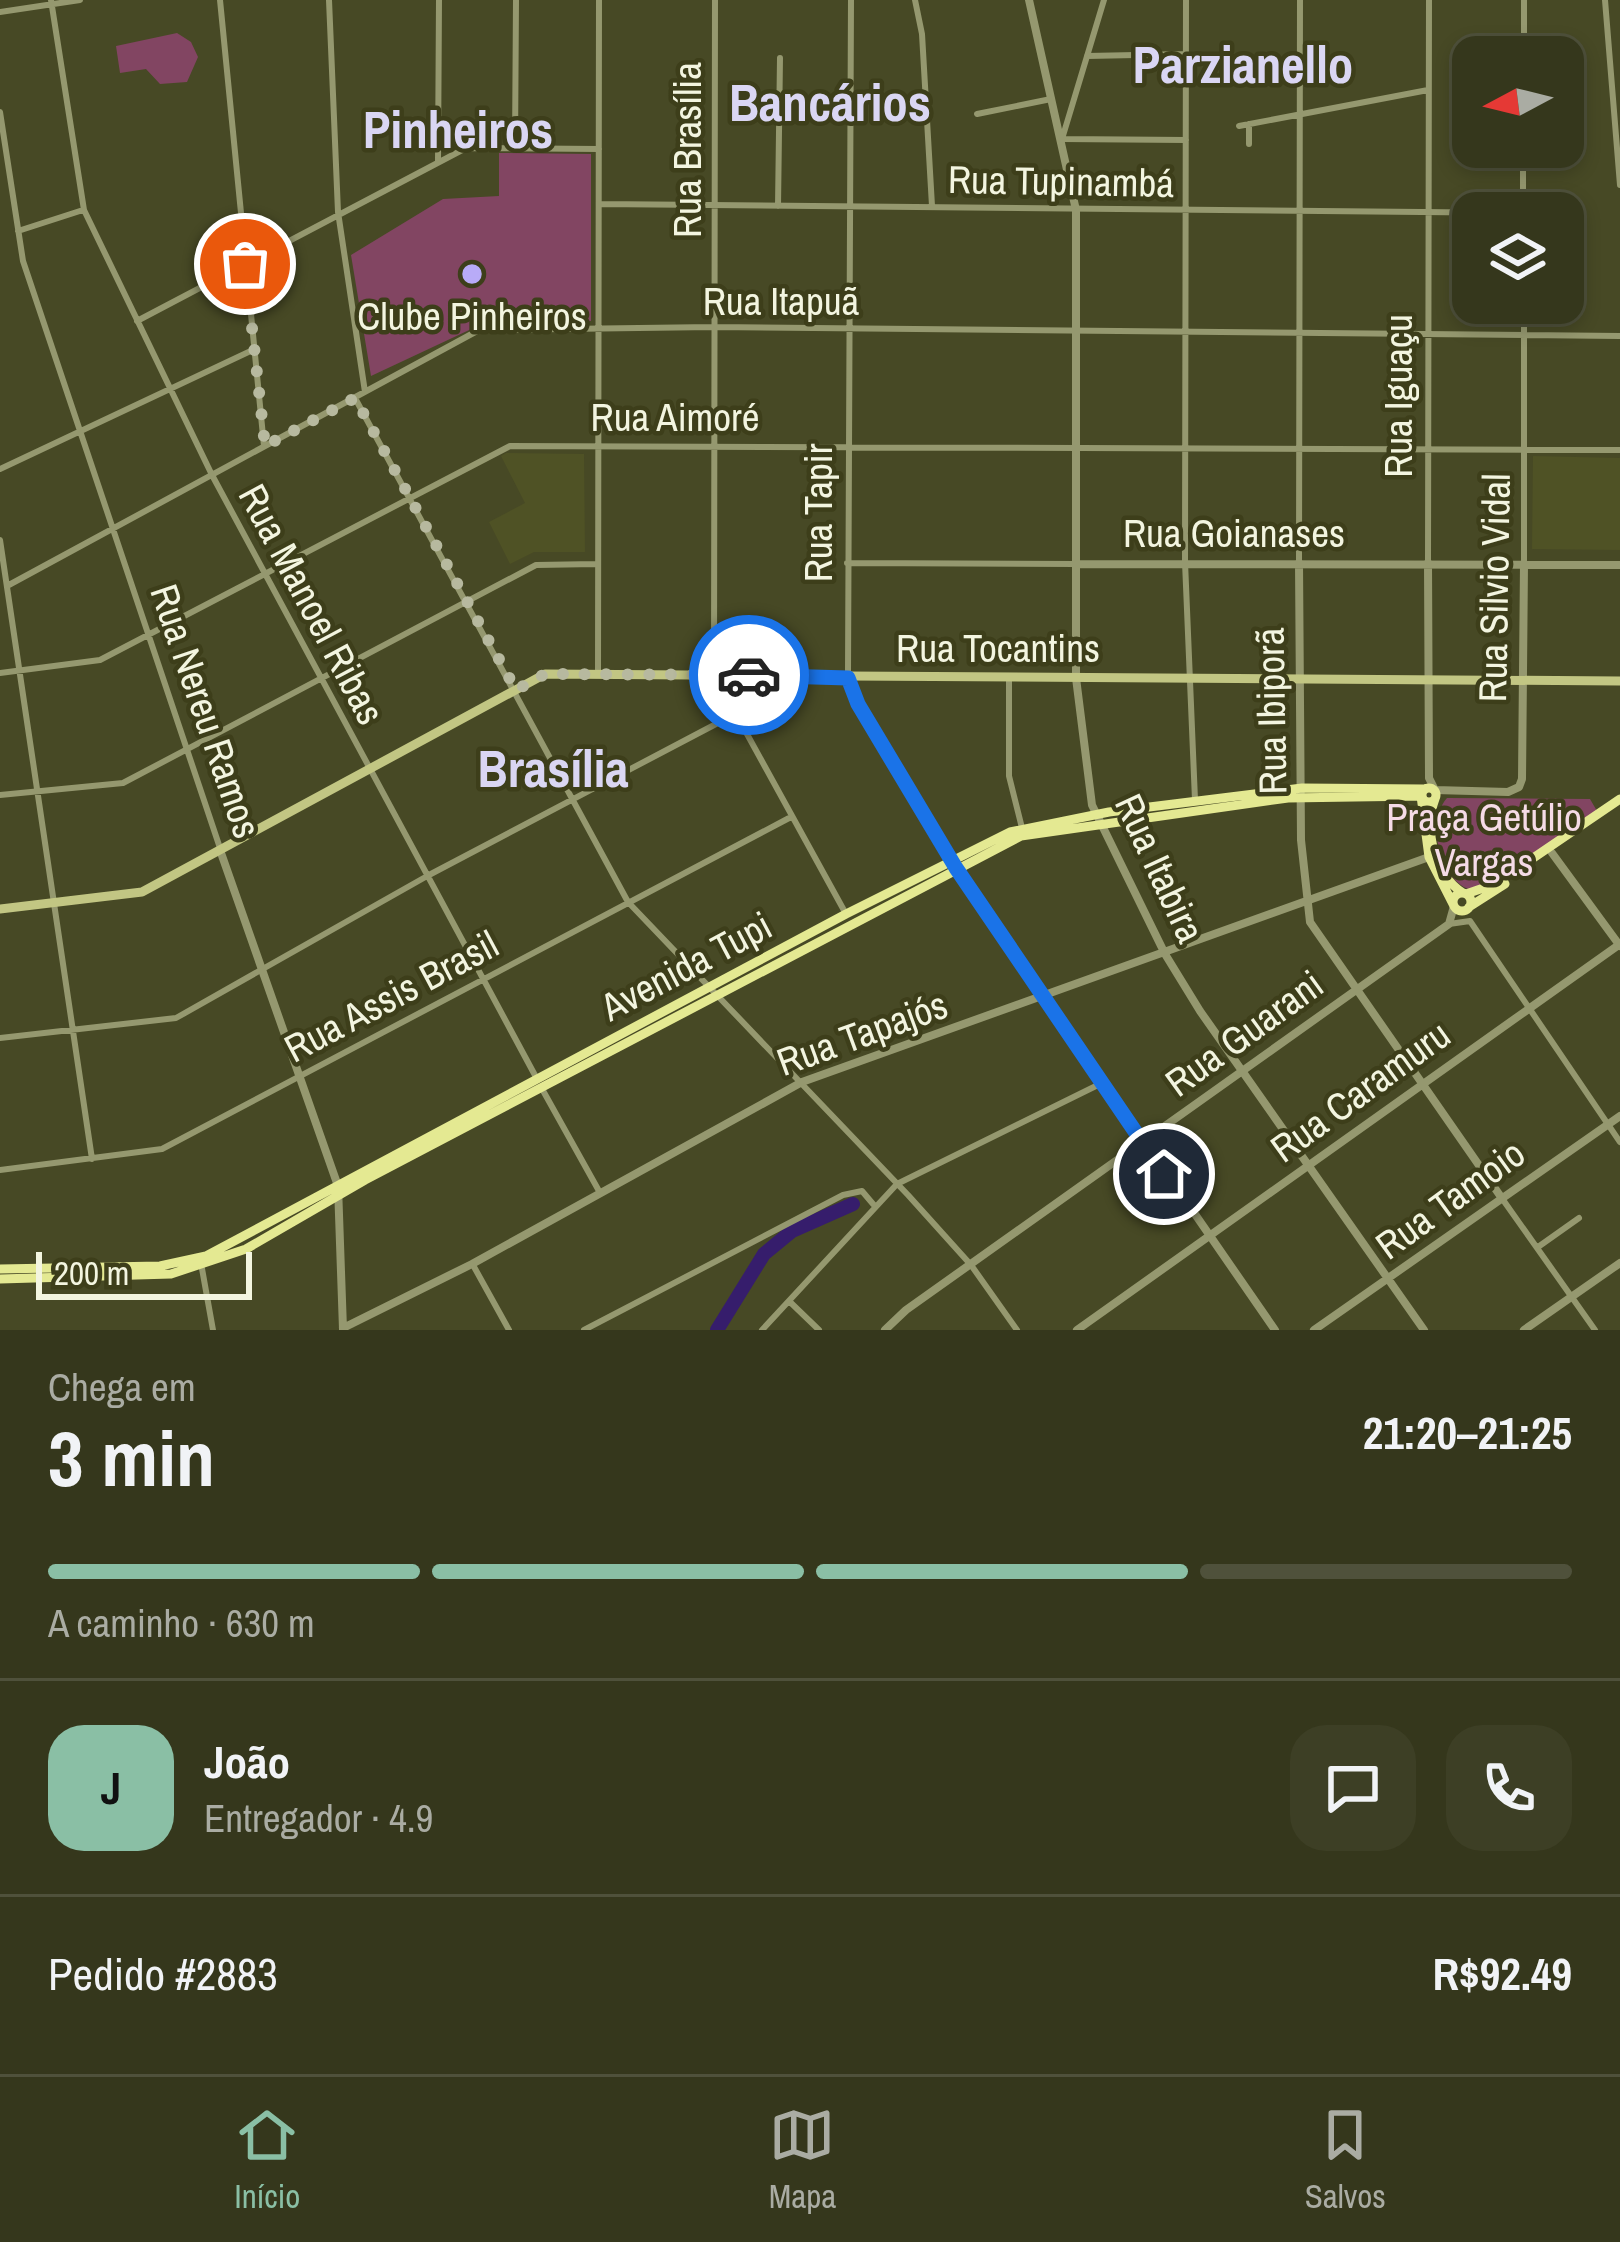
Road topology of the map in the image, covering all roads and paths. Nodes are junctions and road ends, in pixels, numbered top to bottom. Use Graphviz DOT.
graph roads {
  1 [pos="80,0"];
  2 [pos="220,0"];
  3 [pos="329,0"];
  4 [pos="439,0"];
  5 [pos="516,0"];
  6 [pos="599,0"];
  7 [pos="715,0"];
  8 [pos="851,0"];
  9 [pos="915,0"];
  10 [pos="1029,0"];
  11 [pos="1104,0"];
  12 [pos="1186,0"];
  13 [pos="1300,0"];
  14 [pos="1429,0"];
  15 [pos="1524,0"];
  16 [pos="1604,0"];
  17 [pos="52,2"];
  18 [pos="0,12"];
  19 [pos="1523,36"];
  20 [pos="1186,54"];
  21 [pos="1087,56"];
  22 [pos="780,58"];
  23 [pos="1428,90"];
  24 [pos="1051,99"];
  25 [pos="0,112"];
  26 [pos="977,114"];
  27 [pos="1300,114"];
  28 [pos="1249,124"];
  29 [pos="1239,126"];
  30 [pos="1061,140"];
  31 [pos="1186,140"];
  32 [pos="1249,144"];
  33 [pos="515,147"];
  34 [pos="599,149"];
  35 [pos="438,162"];
  36 [pos="10,175"];
  37 [pos="0,177"];
  38 [pos="1620,185"];
  39 [pos="599,204"];
  40 [pos="713,206"];
  41 [pos="778,206"];
  42 [pos="932,206"];
  43 [pos="848,207"];
  44 [pos="1186,209"];
  45 [pos="1300,209"];
  46 [pos="84,210"];
  47 [pos="1076,210"];
  48 [pos="1428,210"];
  49 [pos="1452,211"];
  50 [pos="338,212"];
  51 [pos="18,231"];
  52 [pos="245,264"];
  53 [pos="137,321"];
  54 [pos="1524,324"];
  55 [pos="600,327"];
  56 [pos="713,327"];
  57 [pos="847,328"];
  58 [pos="1076,329"];
  59 [pos="1186,333"];
  60 [pos="1428,334"];
  61 [pos="1300,335"];
  62 [pos="1620,336"];
  63 [pos="1524,337"];
  64 [pos="255,350"];
  65 [pos="170,392"];
  66 [pos="365,392"];
  67 [pos="355,398"];
  68 [pos="80,434"];
  69 [pos="714,443"];
  70 [pos="598,444"];
  71 [pos="848,445"];
  72 [pos="265,446"];
  73 [pos="1076,446"];
  74 [pos="1184,448"];
  75 [pos="1427,449"];
  76 [pos="1526,449"];
  77 [pos="1299,450"];
  78 [pos="1620,450"];
  79 [pos="0,469"];
  80 [pos="212,475"];
  81 [pos="409,499"];
  82 [pos="112,530"];
  83 [pos="0,540"];
  84 [pos="1185,562"];
  85 [pos="1299,562"];
  86 [pos="1428,562"];
  87 [pos="848,563"];
  88 [pos="597,564"];
  89 [pos="1076,564"];
  90 [pos="1524,564"];
  91 [pos="1620,565"];
  92 [pos="266,575"];
  93 [pos="4,583"];
  94 [pos="465,602"];
  95 [pos="149,636"];
  96 [pos="20,670"];
  97 [pos="0,673"];
  98 [pos="598,674"];
  99 [pos="714,674"];
  100 [pos="320,675"];
  101 [pos="1010,676"];
  102 [pos="1300,676"];
  103 [pos="1188,677"];
  104 [pos="848,678"];
  105 [pos="1076,678"];
  106 [pos="1428,680"];
  107 [pos="1523,680"];
  108 [pos="1620,680"];
  109 [pos="516,690"];
  110 [pos="735,714"];
  111 [pos="189,748"];
  112 [pos="370,769"];
  113 [pos="37,790"];
  114 [pos="1302,792"];
  115 [pos="1429,794"];
  116 [pos="0,795"];
  117 [pos="572,801"];
  118 [pos="1195,801"];
  119 [pos="1620,802"];
  120 [pos="791,818"];
  121 [pos="1097,818"];
  122 [pos="1022,828"];
  123 [pos="220,850"];
  124 [pos="1552,853"];
  125 [pos="1430,857"];
  126 [pos="954,864"];
  127 [pos="429,875"];
  128 [pos="1465,893"];
  129 [pos="628,902"];
  130 [pos="1304,902"];
  131 [pos="54,903"];
  132 [pos="1454,906"];
  133 [pos="1469,907"];
  134 [pos="0,909"];
  135 [pos="846,914"];
  136 [pos="1470,921"];
  137 [pos="1449,924"];
  138 [pos="1620,945"];
  139 [pos="1165,954"];
  140 [pos="264,968"];
  141 [pos="483,975"];
  142 [pos="1355,990"];
  143 [pos="712,991"];
  144 [pos="1044,997"];
  145 [pos="1527,1006"];
  146 [pos="73,1029"];
  147 [pos="0,1038"];
  148 [pos="1244,1069"];
  149 [pos="300,1075"];
  150 [pos="802,1082"];
  151 [pos="539,1083"];
  152 [pos="1102,1083"];
  153 [pos="1420,1087"];
  154 [pos="1620,1116"];
  155 [pos="1608,1125"];
  156 [pos="1620,1142"];
  157 [pos="1142,1143"];
  158 [pos="92,1159"];
  159 [pos="1310,1164"];
  160 [pos="0,1170"];
  161 [pos="897,1184"];
  162 [pos="339,1190"];
  163 [pos="599,1191"];
  164 [pos="1501,1197"];
  165 [pos="873,1204"];
  166 [pos="1579,1218"];
  167 [pos="1208,1237"];
  168 [pos="1537,1248"];
  169 [pos="201,1263"];
  170 [pos="1620,1263"];
  171 [pos="472,1264"];
  172 [pos="971,1265"];
  173 [pos="0,1269"];
  174 [pos="0,1279"];
  175 [pos="1389,1279"];
  176 [pos="1572,1297"];
  177 [pos="788,1301"];
  178 [pos="343,1329"];
  179 [pos="213,1330"];
  180 [pos="509,1330"];
  181 [pos="584,1330"];
  182 [pos="762,1330"];
  183 [pos="819,1330"];
  184 [pos="885,1330"];
  185 [pos="1017,1330"];
  186 [pos="1077,1330"];
  187 [pos="1275,1330"];
  188 [pos="1314,1330"];
  189 [pos="1424,1330"];
  190 [pos="1524,1330"];
  191 [pos="1595,1330"];
  1 -- 17 [label="street"];
  2 -- 52 [label="street"];
  3 -- 50 [label="street"];
  4 -- 35 [label="street"];
  5 -- 33 [label="street"];
  6 -- 34 [label="street"];
  7 -- 40 [label="street, Rua Brasília"];
  8 -- 43 [label="street, Rua Tapir"];
  9 -- 42 [label="street"];
  10 -- 24 [label="street, Rua Itabira"];
  11 -- 21 [label="street"];
  12 -- 20 [label="street"];
  13 -- 27 [label="street, Rua Ibiporã"];
  14 -- 23 [label="street, Rua Iguaçu"];
  15 -- 19 [label="street"];
  16 -- 38 [label="street"];
  17 -- 18 [label="street"];
  17 -- 46 [label="street, Rua Manoel Ribas"];
  20 -- 21 [label="street"];
  20 -- 31 [label="street"];
  21 -- 30 [label="street"];
  22 -- 41 [label="street"];
  23 -- 27 [label="street"];
  23 -- 48 [label="street, Rua Iguaçu"];
  24 -- 26 [label="street"];
  24 -- 30 [label="street, Rua Itabira"];
  25 -- 36 [label="street, Rua Nereu Ramos"];
  27 -- 28 [label="street"];
  27 -- 45 [label="street, Rua Ibiporã"];
  28 -- 29 [label="street"];
  28 -- 32 [label="street"];
  30 -- 31 [label="street"];
  30 -- 47 [label="street, Rua Itabira"];
  31 -- 44 [label="street"];
  33 -- 34 [label="street"];
  33 -- 35 [label="street"];
  34 -- 39 [label="street"];
  35 -- 50 [label="street"];
  36 -- 37 [label="street"];
  36 -- 51 [label="street, Rua Nereu Ramos"];
  39 -- 40 [label="street, Rua Tupinambá"];
  39 -- 55 [label="street"];
  40 -- 41 [label="street, Rua Tupinambá"];
  40 -- 56 [label="street, Rua Brasília"];
  41 -- 43 [label="street, Rua Tupinambá"];
  42 -- 43 [label="street, Rua Tupinambá"];
  42 -- 47 [label="street, Rua Tupinambá"];
  43 -- 57 [label="street, Rua Tapir"];
  44 -- 45 [label="street, Rua Tupinambá"];
  44 -- 47 [label="street, Rua Tupinambá"];
  44 -- 59 [label="street"];
  45 -- 48 [label="street, Rua Tupinambá"];
  45 -- 61 [label="street, Rua Ibiporã"];
  46 -- 51 [label="street"];
  46 -- 53 [label="street, Rua Manoel Ribas"];
  47 -- 58 [label="street, Rua Itabira"];
  48 -- 49 [label="street, Rua Tupinambá"];
  48 -- 60 [label="street, Rua Iguaçu"];
  50 -- 52 [label="street"];
  50 -- 66 [label="street"];
  51 -- 68 [label="street, Rua Nereu Ramos"];
  52 -- 53 [label="street"];
  52 -- 64 [label="street"];
  53 -- 65 [label="street, Rua Manoel Ribas"];
  54 -- 63 [label="street, Rua Silvio Vidal"];
  55 -- 56 [label="street, Rua Itapuã"];
  55 -- 66 [label="street, Rua Itapuã"];
  55 -- 70 [label="street"];
  56 -- 57 [label="street, Rua Itapuã"];
  56 -- 69 [label="street, Rua Brasília"];
  57 -- 58 [label="street, Rua Itapuã"];
  57 -- 71 [label="street, Rua Tapir"];
  58 -- 59 [label="street, Rua Itapuã"];
  58 -- 73 [label="street, Rua Itabira"];
  59 -- 61 [label="street, Rua Itapuã"];
  59 -- 74 [label="street"];
  60 -- 61 [label="street, Rua Itapuã"];
  60 -- 63 [label="street, Rua Itapuã"];
  60 -- 75 [label="street, Rua Iguaçu"];
  61 -- 77 [label="street, Rua Ibiporã"];
  62 -- 63 [label="street, Rua Itapuã"];
  63 -- 76 [label="street, Rua Silvio Vidal"];
  64 -- 65 [label="street"];
  64 -- 72 [label="street"];
  65 -- 68 [label="street"];
  65 -- 80 [label="street, Rua Manoel Ribas"];
  66 -- 67 [label="street, Rua Itapuã"];
  67 -- 72 [label="street, Rua Itapuã"];
  67 -- 81 [label="street"];
  68 -- 79 [label="street"];
  68 -- 82 [label="street, Rua Nereu Ramos"];
  69 -- 70 [label="street, Rua Aimoré"];
  69 -- 71 [label="street, Rua Aimoré"];
  69 -- 99 [label="street, Rua Brasília"];
  70 -- 81 [label="street, Rua Aimoré"];
  70 -- 88 [label="street"];
  71 -- 73 [label="street, Rua Aimoré"];
  71 -- 87 [label="street, Rua Tapir"];
  72 -- 80 [label="street, Rua Itapuã"];
  73 -- 74 [label="street, Rua Aimoré"];
  73 -- 89 [label="street, Rua Itabira"];
  74 -- 77 [label="street, Rua Aimoré"];
  74 -- 84 [label="street"];
  75 -- 76 [label="street, Rua Aimoré"];
  75 -- 77 [label="street, Rua Aimoré"];
  75 -- 86 [label="street, Rua Iguaçu"];
  76 -- 78 [label="street, Rua Aimoré"];
  76 -- 90 [label="street, Rua Silvio Vidal"];
  77 -- 85 [label="street, Rua Ibiporã"];
  80 -- 82 [label="street, Rua Itapuã"];
  80 -- 92 [label="street, Rua Manoel Ribas"];
  81 -- 92 [label="street, Rua Aimoré"];
  81 -- 94 [label="street"];
  82 -- 93 [label="street, Rua Itapuã"];
  82 -- 95 [label="street, Rua Nereu Ramos"];
  83 -- 93 [label="street"];
  84 -- 85 [label="street, Rua Goianases"];
  84 -- 89 [label="street, Rua Goianases"];
  84 -- 103 [label="street"];
  85 -- 86 [label="street, Rua Goianases"];
  85 -- 102 [label="street, Rua Ibiporã"];
  86 -- 90 [label="street, Rua Goianases"];
  86 -- 106 [label="street, Rua Iguaçu"];
  87 -- 89 [label="street, Rua Goianases"];
  87 -- 104 [label="street, Rua Tapir"];
  88 -- 94 [label="street"];
  88 -- 98 [label="street"];
  89 -- 105 [label="street, Rua Itabira"];
  90 -- 91 [label="street, Rua Goianases"];
  90 -- 107 [label="street, Rua Silvio Vidal"];
  92 -- 95 [label="street, Rua Aimoré"];
  92 -- 100 [label="street, Rua Manoel Ribas"];
  93 -- 96 [label="street"];
  94 -- 100 [label="street"];
  94 -- 109 [label="street"];
  95 -- 96 [label="street, Rua Aimoré"];
  95 -- 111 [label="street, Rua Nereu Ramos"];
  96 -- 97 [label="street, Rua Aimoré"];
  96 -- 113 [label="street"];
  98 -- 99 [label="main road, Rua Tocantins"];
  98 -- 109 [label="main road, Rua Tocantins"];
  99 -- 104 [label="main road, Rua Tocantins"];
  99 -- 110 [label="street, Rua Brasília"];
  100 -- 111 [label="street"];
  100 -- 112 [label="street, Rua Manoel Ribas"];
  101 -- 104 [label="main road, Rua Tocantins"];
  101 -- 105 [label="main road, Rua Tocantins"];
  101 -- 122 [label="street"];
  102 -- 103 [label="main road, Rua Tocantins"];
  102 -- 106 [label="main road, Rua Tocantins"];
  102 -- 114 [label="street, Rua Ibiporã"];
  103 -- 105 [label="main road, Rua Tocantins"];
  103 -- 118 [label="street"];
  104 -- 126 [label="street, Rua Tapir"];
  105 -- 121 [label="street, Rua Itabira"];
  106 -- 107 [label="main road, Rua Tocantins"];
  106 -- 115 [label="street, Rua Iguaçu"];
  107 -- 108 [label="main road, Rua Tocantins"];
  107 -- 115 [label="street, Rua Silvio Vidal"];
  109 -- 112 [label="main road, Rua Tocantins"];
  109 -- 117 [label="street"];
  110 -- 117 [label="street"];
  110 -- 120 [label="street, Rua Brasília"];
  111 -- 113 [label="street"];
  111 -- 123 [label="street, Rua Nereu Ramos"];
  112 -- 123 [label="main road, Rua Tocantins"];
  112 -- 127 [label="street, Rua Manoel Ribas"];
  113 -- 116 [label="street"];
  113 -- 131 [label="street"];
  114 -- 115 [label="main road, Avenida Tupi"];
  114 -- 118 [label="main road, Avenida Tupi"];
  114 -- 121 [label="main road, Avenida Tupi"];
  114 -- 130 [label="street, Rua Ibiporã"];
  115 -- 125 [label="main road, Rua Iguaçu"];
  115 -- 128 [label="main road, Rua Iguaçu"];
  117 -- 127 [label="street"];
  117 -- 129 [label="street"];
  118 -- 121 [label="main road, Avenida Tupi"];
  119 -- 124 [label="main road"];
  119 -- 128 [label="main road"];
  120 -- 129 [label="street, Rua Assis Brasil"];
  120 -- 135 [label="street, Rua Brasília"];
  121 -- 122 [label="main road, Avenida Tupi"];
  121 -- 126 [label="main road, Avenida Tupi"];
  121 -- 139 [label="street, Rua Itabira"];
  122 -- 126 [label="main road, Avenida Tupi"];
  123 -- 131 [label="main road, Rua Tocantins"];
  123 -- 140 [label="street, Rua Nereu Ramos"];
  124 -- 133 [label="main road"];
  124 -- 138 [label="street"];
  125 -- 130 [label="street, Rua Tapajós"];
  125 -- 132 [label="main road, Rua Iguaçu"];
  126 -- 135 [label="main road, Avenida Tupi"];
  126 -- 143 [label="main road, Avenida Tupi"];
  126 -- 144 [label="street, Rua Tapir"];
  127 -- 140 [label="street"];
  127 -- 141 [label="street, Rua Manoel Ribas"];
  128 -- 132 [label="main road"];
  128 -- 133 [label="main road, Rua Iguaçu"];
  129 -- 141 [label="street, Rua Assis Brasil"];
  129 -- 143 [label="street"];
  130 -- 139 [label="street, Rua Tapajós"];
  130 -- 142 [label="street, Rua Ibiporã"];
  131 -- 134 [label="main road, Rua Tocantins"];
  131 -- 146 [label="street"];
  132 -- 133 [label="main road"];
  132 -- 137 [label="street"];
  133 -- 136 [label="street"];
  135 -- 143 [label="main road, Avenida Tupi"];
  136 -- 137 [label="street"];
  136 -- 145 [label="street"];
  137 -- 142 [label="street, Rua Guarani"];
  138 -- 145 [label="street, Rua Caramuru"];
  139 -- 144 [label="street, Rua Tapajós"];
  139 -- 148 [label="street, Rua Itabira"];
  140 -- 146 [label="street"];
  140 -- 149 [label="street, Rua Nereu Ramos"];
  141 -- 149 [label="street, Rua Assis Brasil"];
  141 -- 151 [label="street, Rua Manoel Ribas"];
  142 -- 148 [label="street, Rua Guarani"];
  142 -- 153 [label="street, Rua Ibiporã"];
  143 -- 150 [label="street"];
  143 -- 151 [label="main road, Avenida Tupi"];
  144 -- 150 [label="street, Rua Tapajós"];
  144 -- 152 [label="street, Rua Tapir"];
  145 -- 153 [label="street, Rua Caramuru"];
  145 -- 155 [label="street"];
  146 -- 147 [label="street"];
  146 -- 158 [label="street"];
  148 -- 157 [label="street, Rua Guarani"];
  148 -- 159 [label="street, Rua Itabira"];
  149 -- 158 [label="street, Rua Assis Brasil"];
  149 -- 162 [label="street, Rua Nereu Ramos"];
  150 -- 161 [label="street"];
  150 -- 163 [label="street, Rua Tapajós"];
  151 -- 162 [label="main road, Avenida Tupi"];
  151 -- 163 [label="street, Rua Manoel Ribas"];
  152 -- 157 [label="street, Rua Tapir"];
  152 -- 161 [label="street"];
  153 -- 159 [label="street, Rua Caramuru"];
  153 -- 164 [label="street, Rua Ibiporã"];
  154 -- 155 [label="street, Rua Tamoio"];
  155 -- 156 [label="street"];
  155 -- 164 [label="street, Rua Tamoio"];
  157 -- 167 [label="street, Rua Tapir"];
  157 -- 172 [label="street, Rua Guarani"];
  158 -- 160 [label="street, Rua Assis Brasil"];
  159 -- 167 [label="street, Rua Caramuru"];
  159 -- 175 [label="street, Rua Itabira"];
  161 -- 165 [label="street"];
  161 -- 172 [label="street"];
  162 -- 169 [label="main road, Avenida Tupi"];
  162 -- 178 [label="street, Rua Nereu Ramos"];
  163 -- 171 [label="street, Rua Tapajós"];
  164 -- 168 [label="street, Rua Ibiporã"];
  164 -- 175 [label="street, Rua Tamoio"];
  165 -- 177 [label="street"];
  165 -- 181 [label="street"];
  166 -- 168 [label="street"];
  167 -- 186 [label="street, Rua Caramuru"];
  167 -- 187 [label="street, Rua Tapir"];
  168 -- 176 [label="street, Rua Ibiporã"];
  169 -- 173 [label="main road, Avenida Tupi"];
  169 -- 174 [label="main road, Avenida Tupi"];
  169 -- 179 [label="street"];
  170 -- 176 [label="street"];
  171 -- 178 [label="street, Rua Tapajós"];
  171 -- 180 [label="street"];
  172 -- 184 [label="street, Rua Guarani"];
  172 -- 185 [label="street"];
  175 -- 188 [label="street, Rua Tamoio"];
  175 -- 189 [label="street, Rua Itabira"];
  176 -- 190 [label="street"];
  176 -- 191 [label="street, Rua Ibiporã"];
  177 -- 182 [label="street"];
  177 -- 183 [label="street"];
}
